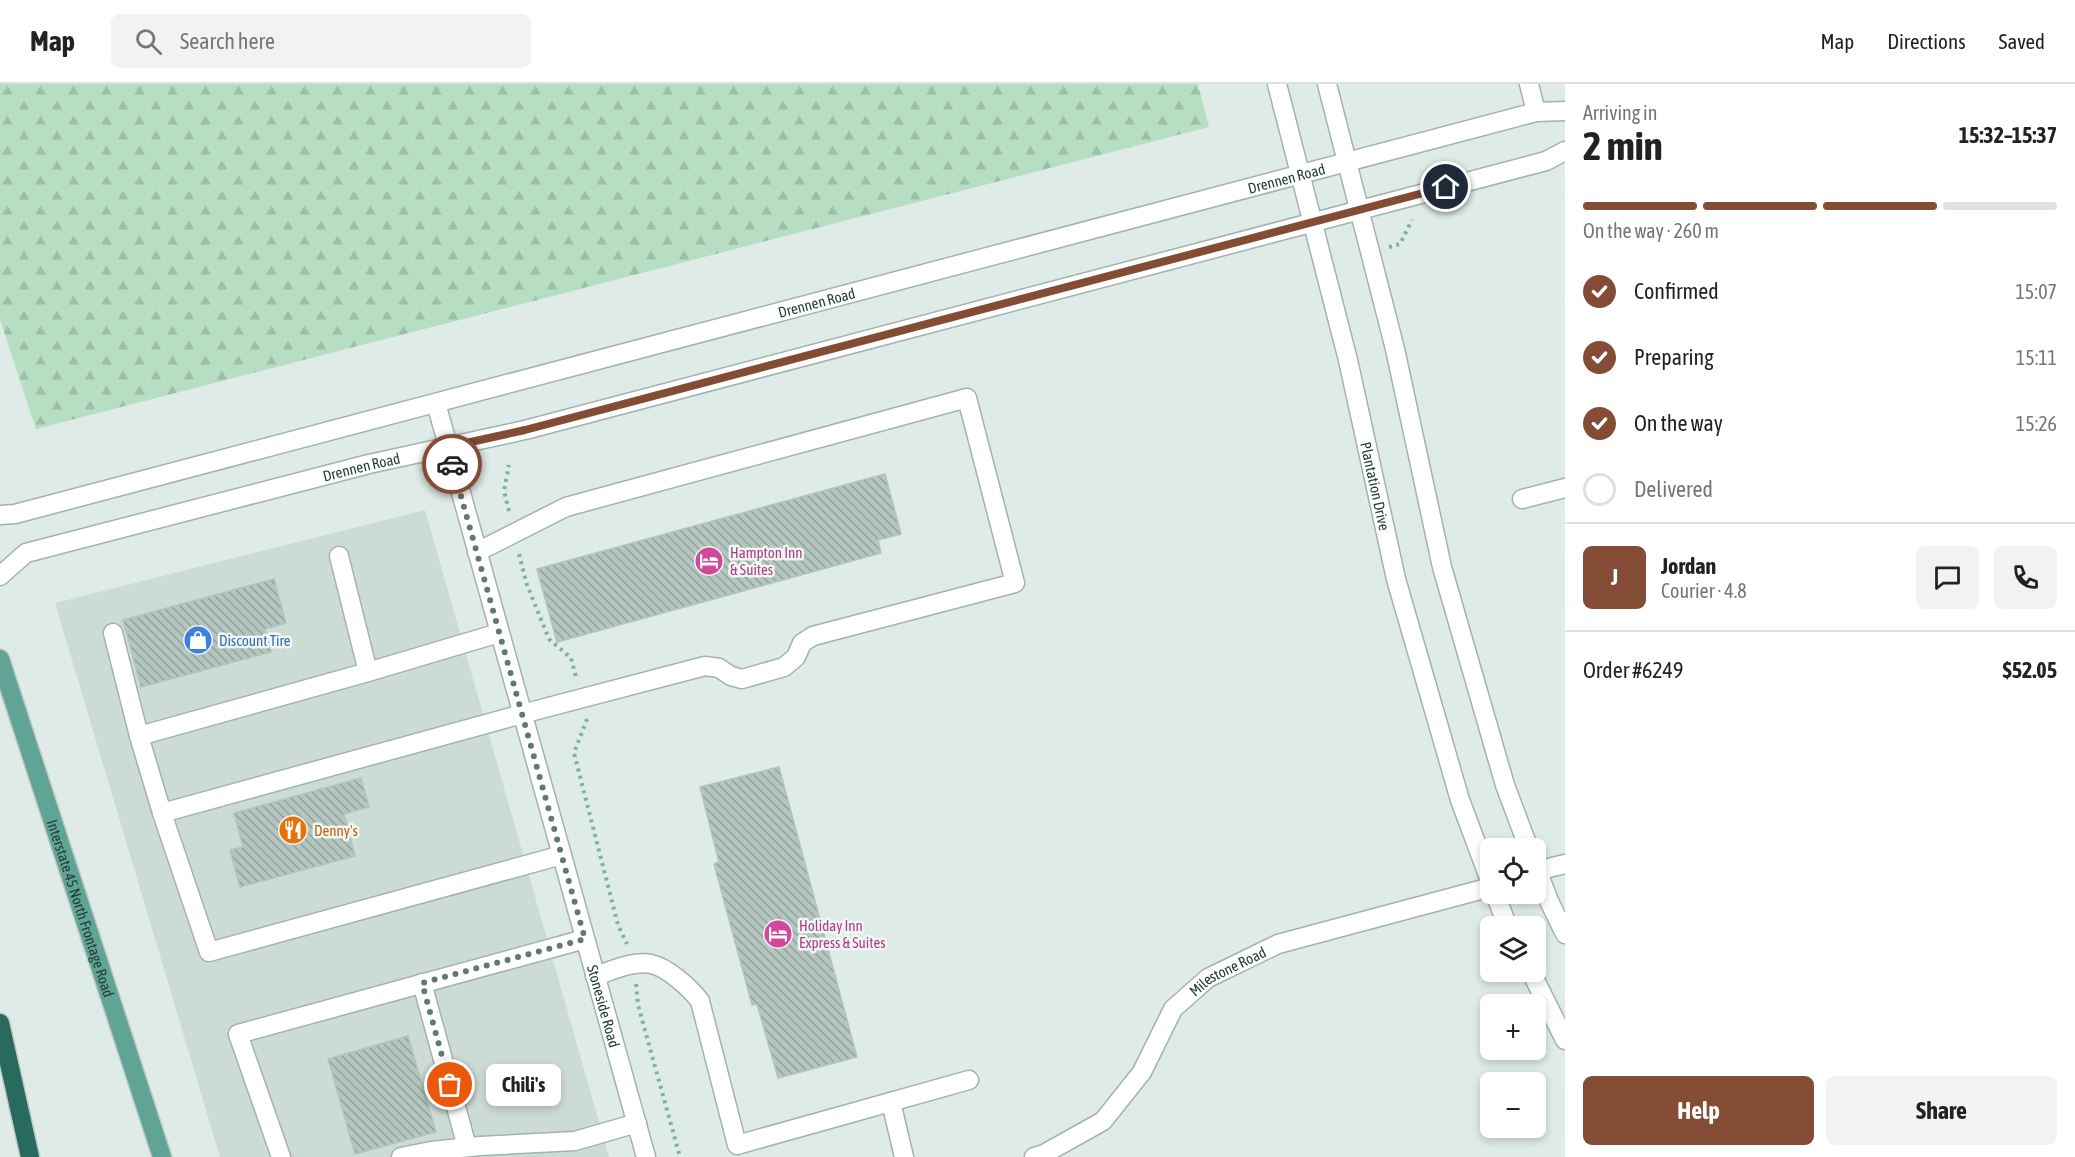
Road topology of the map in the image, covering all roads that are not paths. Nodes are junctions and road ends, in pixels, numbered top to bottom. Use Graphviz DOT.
graph roads {
  1 [pos="1277,84"];
  2 [pos="1327,84"];
  3 [pos="1529,84"];
  4 [pos="1565,111"];
  5 [pos="1536,112"];
  6 [pos="1565,151"];
  7 [pos="1347,162"];
  8 [pos="1301,174"];
  9 [pos="1359,210"];
  10 [pos="1313,222"];
  11 [pos="436,403"];
  12 [pos="448,447"];
  13 [pos="1565,488"];
  14 [pos="1522,499"];
  15 [pos="0,515"];
  16 [pos="477,552"];
  17 [pos="339,556"];
  18 [pos="0,576"];
  19 [pos="113,633"];
  20 [pos="499,633"];
  21 [pos="0,659"];
  22 [pos="368,672"];
  23 [pos="522,714"];
  24 [pos="139,736"];
  25 [pos="162,813"];
  26 [pos="1525,838"];
  27 [pos="562,855"];
  28 [pos="1480,855"];
  29 [pos="1565,864"];
  30 [pos="1546,868"];
  31 [pos="1480,888"];
  32 [pos="1546,894"];
  33 [pos="1565,934"];
  34 [pos="585,939"];
  35 [pos="595,976"];
  36 [pos="1536,982"];
  37 [pos="422,983"];
  38 [pos="0,1023"];
  39 [pos="1565,1040"];
  40 [pos="0,1072"];
  41 [pos="969,1080"];
  42 [pos="891,1102"];
  43 [pos="637,1123"];
  44 [pos="466,1147"];
  45 [pos="29,1157"];
  46 [pos="162,1157"];
  47 [pos="281,1157"];
  48 [pos="401,1157"];
  49 [pos="646,1157"];
  50 [pos="904,1157"];
  51 [pos="1034,1157"];
  1 -- 8 [label="street, Plantation Drive"];
  2 -- 7 [label="street"];
  3 -- 5 [label="street"];
  4 -- 5 [label="street, Drennen Road"];
  5 -- 7 [label="street, Drennen Road"];
  6 -- 9 [label="street, Drennen Road"];
  7 -- 8 [label="street, Drennen Road"];
  7 -- 9 [label="street"];
  8 -- 10 [label="street, Plantation Drive"];
  8 -- 11 [label="street, Drennen Road"];
  9 -- 10 [label="street, Drennen Road"];
  9 -- 26 [label="street"];
  10 -- 12 [label="street, Drennen Road"];
  10 -- 28 [label="street, Plantation Drive"];
  11 -- 12 [label="street, Stoneside Road"];
  11 -- 15 [label="street, Drennen Road"];
  12 -- 16 [label="street, Stoneside Road"];
  12 -- 18 [label="street, Drennen Road"];
  13 -- 14 [label="street"];
  16 -- 20 [label="street, Stoneside Road"];
  16 -- 23 [label="street"];
  17 -- 22 [label="street"];
  19 -- 24 [label="street"];
  20 -- 22 [label="street"];
  20 -- 23 [label="street, Stoneside Road"];
  21 -- 46 [label="main road, Interstate 45 North Frontage Road"];
  22 -- 24 [label="street"];
  23 -- 25 [label="street"];
  23 -- 27 [label="street, Stoneside Road"];
  24 -- 25 [label="street"];
  25 -- 27 [label="street"];
  27 -- 34 [label="street, Stoneside Road"];
  29 -- 30 [label="street"];
  31 -- 51 [label="street, Milestone Road"];
  32 -- 33 [label="street"];
  34 -- 35 [label="street, Stoneside Road"];
  34 -- 37 [label="street"];
  35 -- 42 [label="street"];
  35 -- 43 [label="street, Stoneside Road"];
  36 -- 39 [label="street"];
  37 -- 44 [label="street"];
  37 -- 47 [label="street"];
  38 -- 45 [label="highway"];
  40 -- 45 [label="highway"];
  41 -- 42 [label="street"];
  42 -- 50 [label="street"];
  43 -- 44 [label="street"];
  43 -- 49 [label="street, Stoneside Road"];
  44 -- 48 [label="street"];
}
